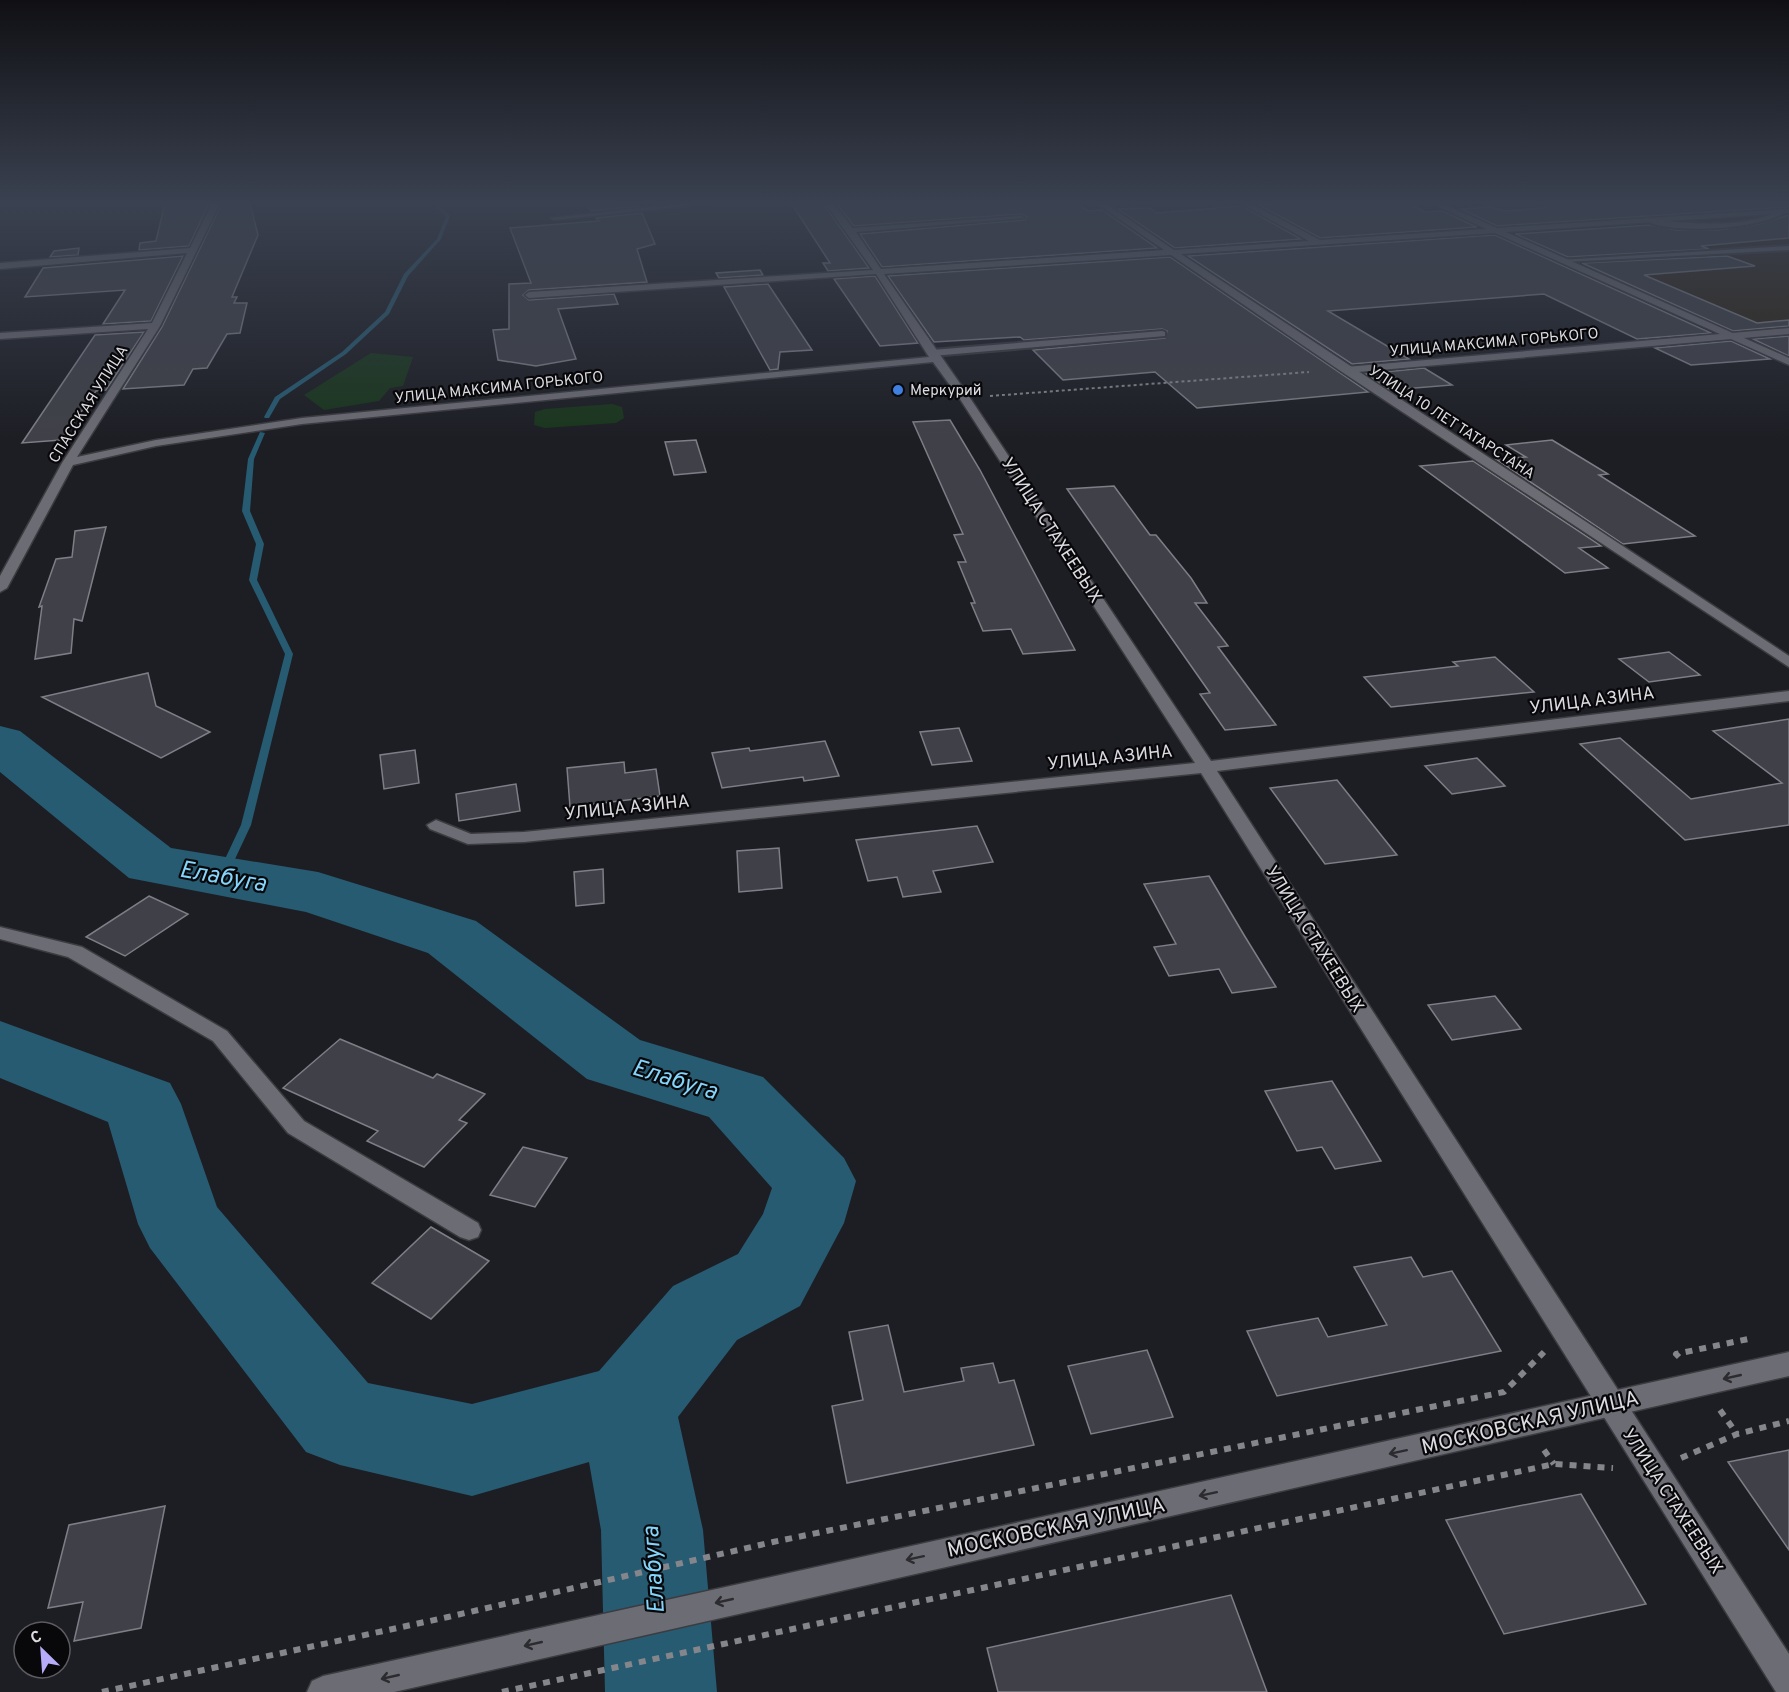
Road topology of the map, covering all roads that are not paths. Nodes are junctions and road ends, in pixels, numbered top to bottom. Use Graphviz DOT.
graph roads {
  1 [pos="178,282"];
  2 [pos="737,282"];
  3 [pos="886,282"];
  4 [pos="1214,282"];
  5 [pos="1612,282"];
  6 [pos="529,295"];
  7 [pos="155,326"];
  8 [pos="1789,331"];
  9 [pos="1162,334"];
  10 [pos="0,336"];
  11 [pos="1731,336"];
  12 [pos="934,356"];
  13 [pos="1789,362"];
  14 [pos="1346,370"];
  15 [pos="68,463"];
  16 [pos="0,588"];
  17 [pos="1789,663"];
  18 [pos="1789,696"];
  19 [pos="1206,767"];
  20 [pos="436,825"];
  21 [pos="0,933"];
  22 [pos="469,1230"];
  23 [pos="1789,1364"];
  24 [pos="1611,1405"];
  25 [pos="1789,1683"];
  26 [pos="323,1692"];
  1 -- 7 [label="street, СПАССКАЯ УЛИЦА"];
  2 -- 6 [label="street"];
  3 -- 12 [label="street, УЛИЦА СТАХЕЕВЫХ"];
  4 -- 14 [label="street, УЛИЦА 10 ЛЕТ ТАТАРСТАНА"];
  5 -- 11 [label="street"];
  7 -- 10 [label="street"];
  7 -- 15 [label="street, СПАССКАЯ УЛИЦА"];
  8 -- 11 [label="street, УЛИЦА МАКСИМА ГОРЬКОГО"];
  9 -- 12 [label="lane"];
  11 -- 13 [label="street"];
  11 -- 14 [label="street, УЛИЦА МАКСИМА ГОРЬКОГО"];
  12 -- 15 [label="street, УЛИЦА МАКСИМА ГОРЬКОГО"];
  12 -- 19 [label="street, УЛИЦА СТАХЕЕВЫХ"];
  14 -- 17 [label="street, УЛИЦА 10 ЛЕТ ТАТАРСТАНА"];
  15 -- 16 [label="street, СПАССКАЯ УЛИЦА"];
  18 -- 19 [label="street, УЛИЦА АЗИНА"];
  19 -- 20 [label="street, УЛИЦА АЗИНА"];
  19 -- 24 [label="street, УЛИЦА СТАХЕЕВЫХ"];
  21 -- 22 [label="street"];
  23 -- 24 [label="street, МОСКОВСКАЯ УЛИЦА, one-way"];
  24 -- 25 [label="street, УЛИЦА СТАХЕЕВЫХ"];
  24 -- 26 [label="street, МОСКОВСКАЯ УЛИЦА, one-way"];
}
